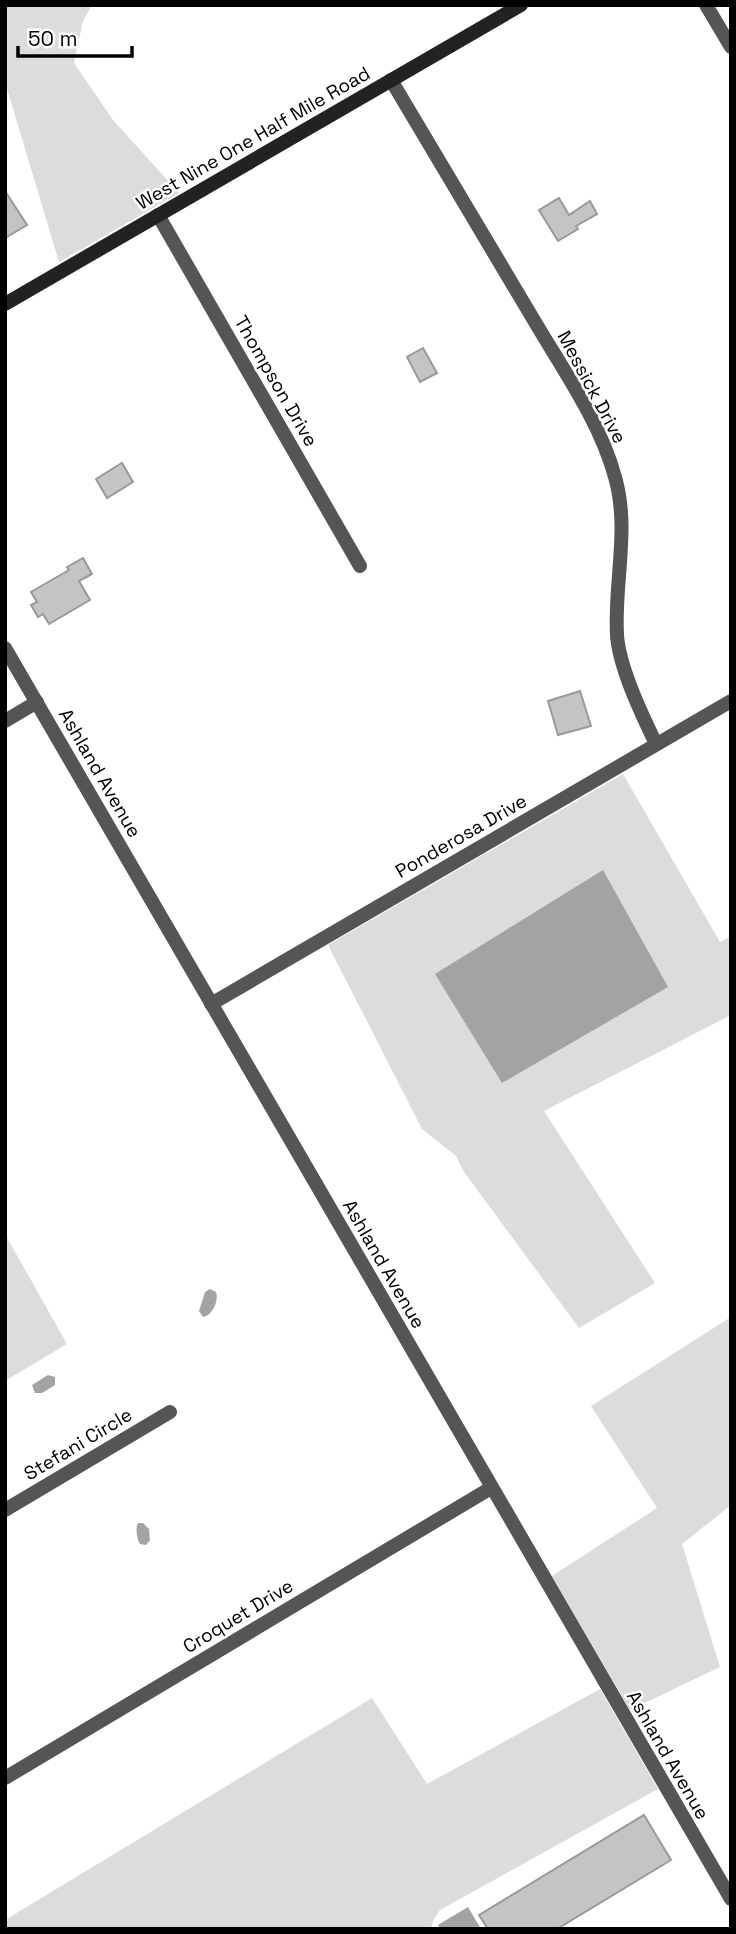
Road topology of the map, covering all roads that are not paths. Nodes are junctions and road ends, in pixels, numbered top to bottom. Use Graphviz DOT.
graph roads {
  1 [pos="521,5"];
  2 [pos="706,5"];
  3 [pos="731,47"];
  4 [pos="391,80"];
  5 [pos="158,215"];
  6 [pos="5,303"];
  7 [pos="360,566"];
  8 [pos="5,648"];
  9 [pos="731,701"];
  10 [pos="37,702"];
  11 [pos="5,721"];
  12 [pos="656,744"];
  13 [pos="211,1003"];
  14 [pos="170,1412"];
  15 [pos="491,1488"];
  16 [pos="5,1510"];
  17 [pos="5,1777"];
  18 [pos="731,1899"];
  1 -- 4 [label="street, West Nine One Half Mile Road"];
  2 -- 3 [label="street"];
  4 -- 5 [label="street, West Nine One Half Mile Road"];
  4 -- 12 [label="street, Messick Drive"];
  5 -- 6 [label="street, West Nine One Half Mile Road"];
  5 -- 7 [label="street, Thompson Drive"];
  8 -- 10 [label="street, Ashland Avenue"];
  9 -- 12 [label="street, Ponderosa Drive"];
  10 -- 11 [label="street"];
  10 -- 13 [label="street, Ashland Avenue"];
  12 -- 13 [label="street, Ponderosa Drive"];
  13 -- 15 [label="street, Ashland Avenue"];
  14 -- 16 [label="street, Stefani Circle"];
  15 -- 17 [label="street, Croquet Drive"];
  15 -- 18 [label="street, Ashland Avenue"];
}
